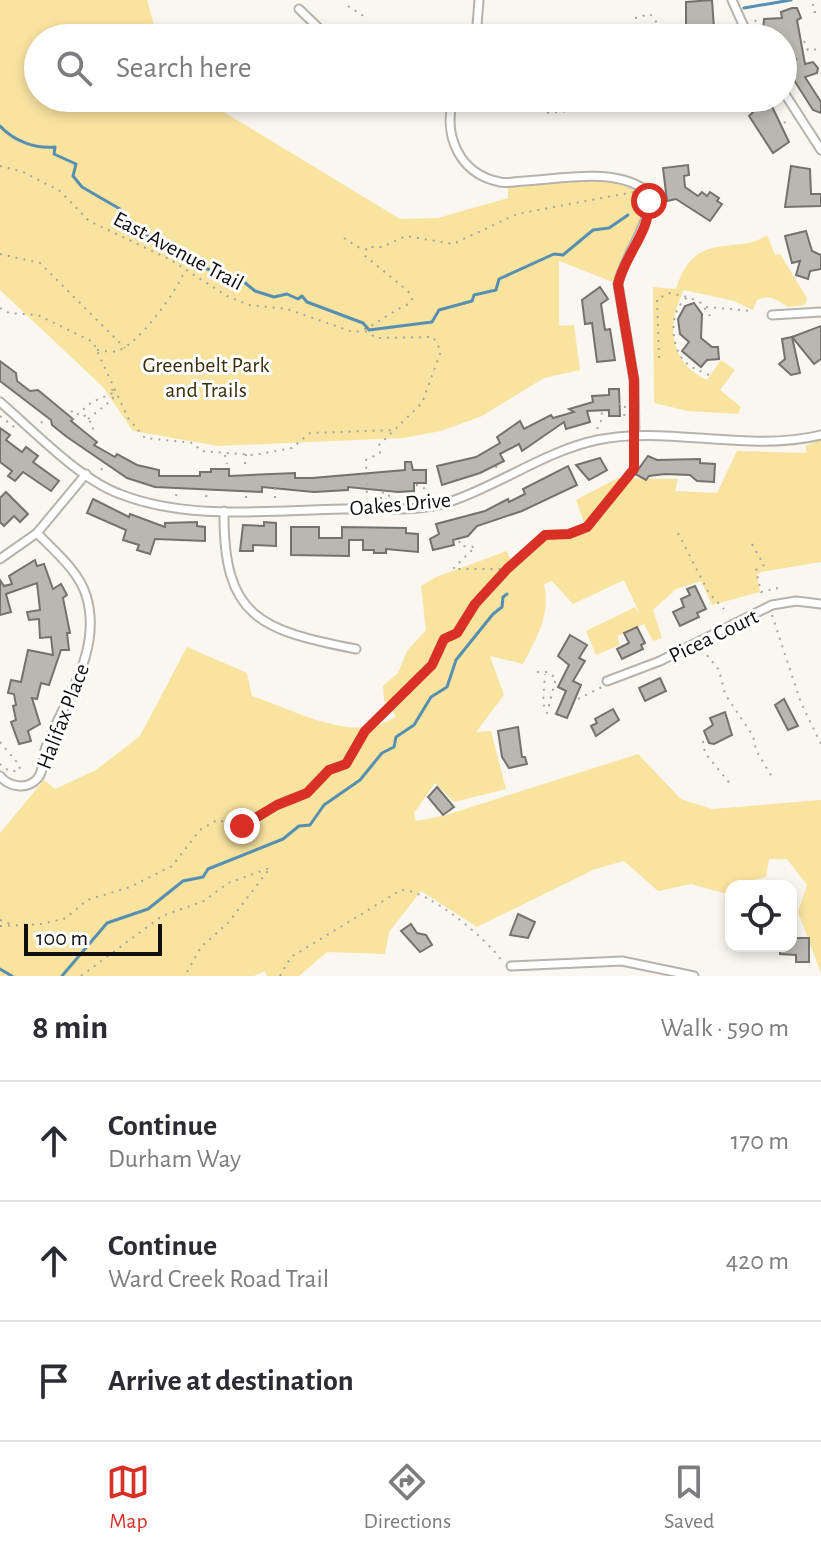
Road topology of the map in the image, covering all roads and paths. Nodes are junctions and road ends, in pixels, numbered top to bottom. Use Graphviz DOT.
graph roads {
  1 [pos="479,0"];
  2 [pos="732,0"];
  3 [pos="813,4"];
  4 [pos="348,6"];
  5 [pos="299,9"];
  6 [pos="821,12"];
  7 [pos="365,17"];
  8 [pos="635,18"];
  9 [pos="755,20"];
  10 [pos="315,24"];
  11 [pos="477,24"];
  12 [pos="658,24"];
  13 [pos="743,24"];
  14 [pos="757,24"];
  15 [pos="804,41"];
  16 [pos="821,49"];
  17 [pos="797,110"];
  18 [pos="451,112"];
  19 [pos="818,139"];
  20 [pos="821,150"];
  21 [pos="0,166"];
  22 [pos="641,186"];
  23 [pos="344,238"];
  24 [pos="363,250"];
  25 [pos="0,254"];
  26 [pos="185,270"];
  27 [pos="688,297"];
  28 [pos="705,306"];
  29 [pos="0,308"];
  30 [pos="752,311"];
  31 [pos="821,312"];
  32 [pos="772,315"];
  33 [pos="710,316"];
  34 [pos="365,331"];
  35 [pos="125,348"];
  36 [pos="96,350"];
  37 [pos="659,358"];
  38 [pos="709,375"];
  39 [pos="112,382"];
  40 [pos="113,393"];
  41 [pos="0,402"];
  42 [pos="619,404"];
  43 [pos="601,411"];
  44 [pos="84,415"];
  45 [pos="46,417"];
  46 [pos="73,419"];
  47 [pos="88,419"];
  48 [pos="624,420"];
  49 [pos="41,423"];
  50 [pos="597,429"];
  51 [pos="396,430"];
  52 [pos="93,432"];
  53 [pos="635,435"];
  54 [pos="821,435"];
  55 [pos="225,453"];
  56 [pos="246,454"];
  57 [pos="227,464"];
  58 [pos="245,464"];
  59 [pos="104,465"];
  60 [pos="101,470"];
  61 [pos="86,474"];
  62 [pos="416,485"];
  63 [pos="275,487"];
  64 [pos="177,489"];
  65 [pos="208,490"];
  66 [pos="246,491"];
  67 [pos="176,496"];
  68 [pos="206,497"];
  69 [pos="432,497"];
  70 [pos="246,498"];
  71 [pos="275,498"];
  72 [pos="367,499"];
  73 [pos="381,499"];
  74 [pos="389,500"];
  75 [pos="224,511"];
  76 [pos="37,533"];
  77 [pos="678,533"];
  78 [pos="459,541"];
  79 [pos="752,544"];
  80 [pos="0,559"];
  81 [pos="507,569"];
  82 [pos="778,592"];
  83 [pos="821,604"];
  84 [pos="768,607"];
  85 [pos="724,609"];
  86 [pos="695,644"];
  87 [pos="356,649"];
  88 [pos="537,672"];
  89 [pos="545,674"];
  90 [pos="605,684"];
  91 [pos="578,699"];
  92 [pos="703,741"];
  93 [pos="0,742"];
  94 [pos="821,744"];
  95 [pos="0,764"];
  96 [pos="0,776"];
  97 [pos="772,777"];
  98 [pos="732,786"];
  99 [pos="0,920"];
  100 [pos="14,925"];
  101 [pos="0,926"];
  102 [pos="508,966"];
  103 [pos="81,976"];
  104 [pos="185,976"];
  105 [pos="280,976"];
  106 [pos="694,976"];
  1 -- 11 [label="street"];
  2 -- 13 [label="street"];
  3 -- 6 [label="path"];
  4 -- 7 [label="path"];
  5 -- 10 [label="street"];
  8 -- 12 [label="path"];
  9 -- 14 [label="path"];
  15 -- 16 [label="path"];
  17 -- 19 [label="street"];
  18 -- 22 [label="street"];
  19 -- 20 [label="street"];
  21 -- 26 [label="path, East Avenue Trail"];
  22 -- 24 [label="path"];
  22 -- 53 [label="street"];
  23 -- 24 [label="path"];
  24 -- 34 [label="path"];
  25 -- 35 [label="path"];
  26 -- 34 [label="path, East Avenue Trail"];
  26 -- 35 [label="path"];
  27 -- 28 [label="path"];
  27 -- 37 [label="path"];
  27 -- 38 [label="path"];
  28 -- 30 [label="path"];
  28 -- 33 [label="path"];
  29 -- 36 [label="path"];
  31 -- 32 [label="street"];
  34 -- 51 [label="path, East Avenue Trail"];
  35 -- 36 [label="path"];
  36 -- 39 [label="path"];
  39 -- 40 [label="path"];
  39 -- 55 [label="path"];
  40 -- 46 [label="path"];
  40 -- 47 [label="path"];
  41 -- 61 [label="street, Oakes Drive"];
  42 -- 48 [label="path"];
  43 -- 50 [label="path"];
  44 -- 47 [label="path"];
  45 -- 49 [label="path"];
  47 -- 52 [label="path"];
  51 -- 56 [label="path"];
  51 -- 72 [label="path"];
  53 -- 54 [label="street, Oakes Drive"];
  53 -- 75 [label="street, Oakes Drive"];
  53 -- 81 [label="path"];
  55 -- 56 [label="path"];
  55 -- 57 [label="path"];
  56 -- 58 [label="path"];
  59 -- 60 [label="path"];
  61 -- 75 [label="street, Oakes Drive"];
  61 -- 76 [label="street"];
  62 -- 69 [label="path"];
  63 -- 71 [label="path"];
  64 -- 67 [label="path"];
  65 -- 68 [label="path"];
  66 -- 70 [label="path"];
  73 -- 74 [label="path"];
  75 -- 87 [label="street"];
  76 -- 80 [label="street"];
  76 -- 96 [label="street, Halifax Place"];
  77 -- 85 [label="path"];
  78 -- 81 [label="path"];
  79 -- 82 [label="path"];
  81 -- 100 [label="path"];
  83 -- 84 [label="street, Picea Court"];
  84 -- 86 [label="street, Picea Court"];
  84 -- 94 [label="path"];
  86 -- 90 [label="street, Picea Court"];
  86 -- 97 [label="path"];
  88 -- 89 [label="path"];
  90 -- 91 [label="path"];
  92 -- 98 [label="path"];
  93 -- 95 [label="path"];
  99 -- 100 [label="path"];
  100 -- 101 [label="path"];
  102 -- 105 [label="path"];
  102 -- 106 [label="street"];
  103 -- 104 [label="path"];
}
